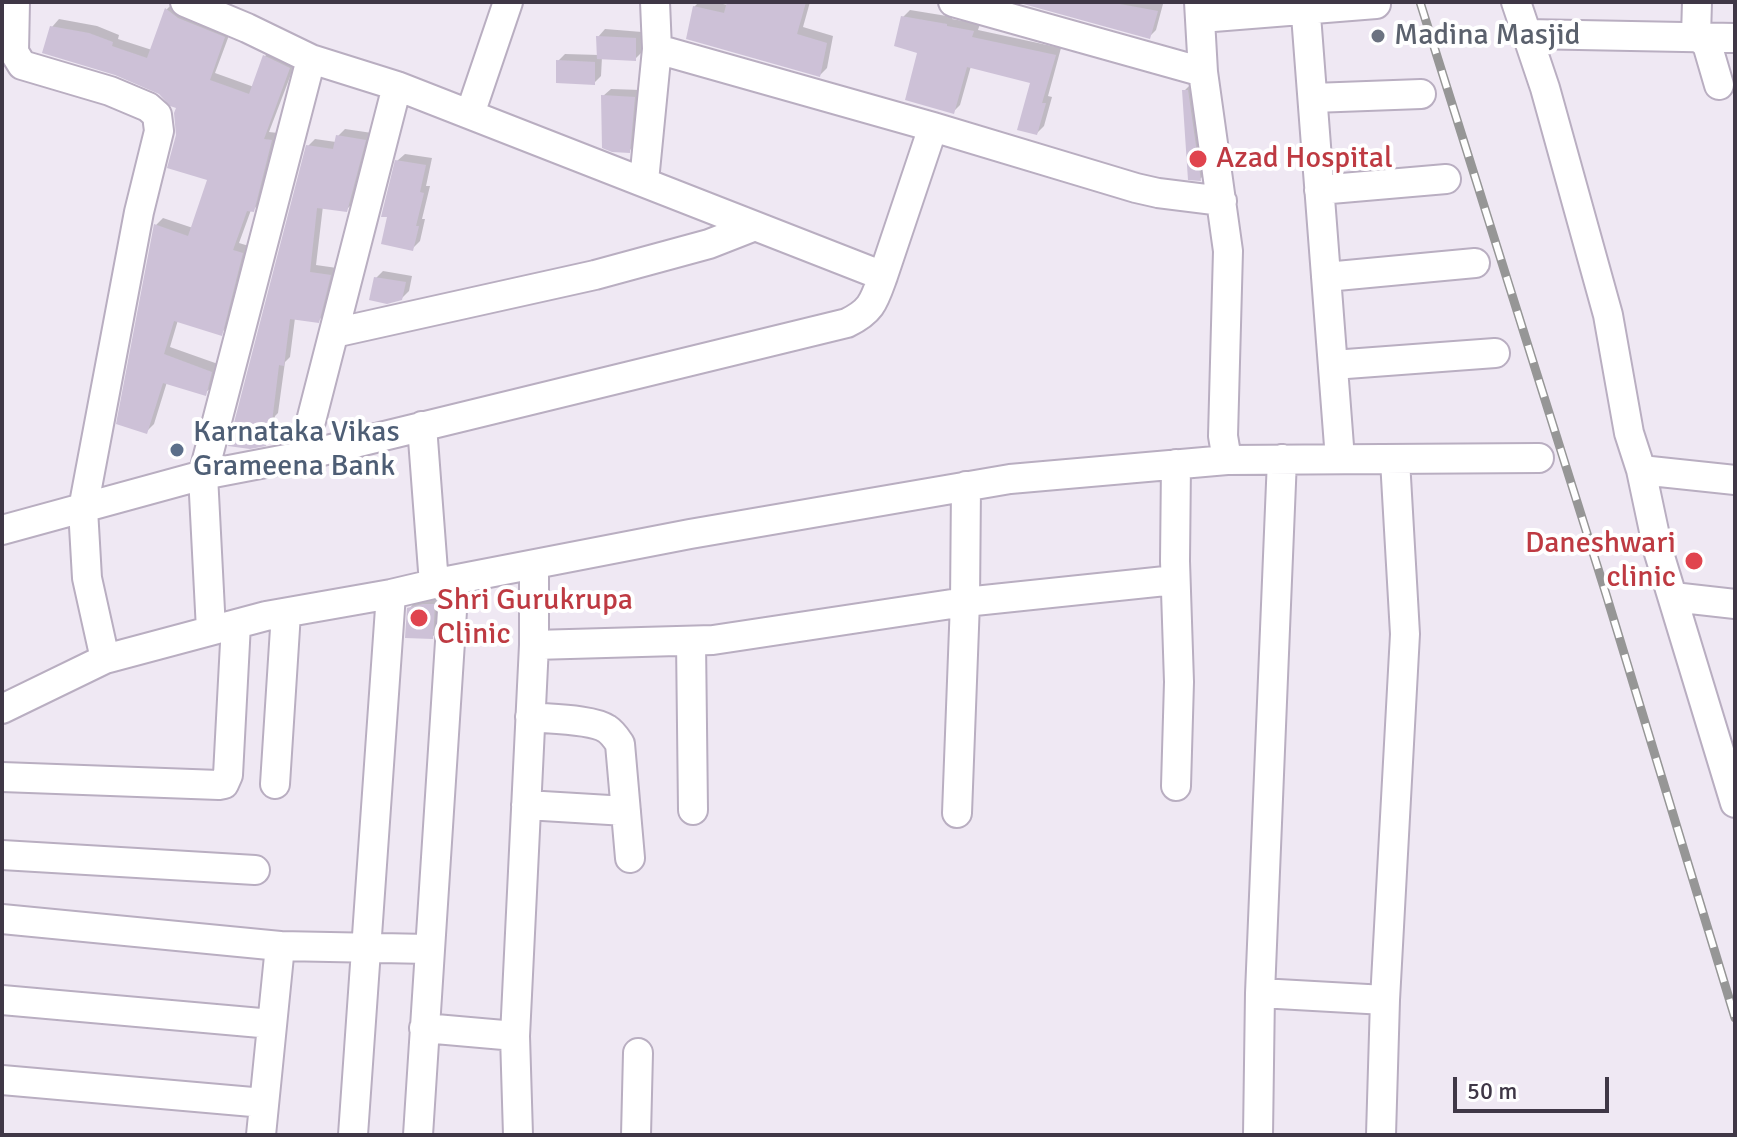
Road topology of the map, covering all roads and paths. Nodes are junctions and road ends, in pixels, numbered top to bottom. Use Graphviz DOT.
graph roads {
  1 [pos="15,2"];
  2 [pos="185,2"];
  3 [pos="508,2"];
  4 [pos="655,2"];
  5 [pos="953,2"];
  6 [pos="1516,2"];
  7 [pos="1697,2"];
  8 [pos="1376,4"];
  9 [pos="1306,6"];
  10 [pos="1200,10"];
  11 [pos="247,15"];
  12 [pos="1527,34"];
  13 [pos="1696,36"];
  14 [pos="1735,38"];
  15 [pos="657,49"];
  16 [pos="311,59"];
  17 [pos="1203,72"];
  18 [pos="1719,85"];
  19 [pos="397,86"];
  20 [pos="1421,94"];
  21 [pos="1313,98"];
  22 [pos="470,114"];
  23 [pos="933,127"];
  24 [pos="1446,179"];
  25 [pos="644,181"];
  26 [pos="1319,190"];
  27 [pos="1222,201"];
  28 [pos="755,226"];
  29 [pos="1475,263"];
  30 [pos="883,276"];
  31 [pos="1326,277"];
  32 [pos="334,333"];
  33 [pos="1495,353"];
  34 [pos="1333,365"];
  35 [pos="422,426"];
  36 [pos="302,456"];
  37 [pos="1539,458"];
  38 [pos="1282,459"];
  39 [pos="1340,459"];
  40 [pos="1227,460"];
  41 [pos="1395,460"];
  42 [pos="1176,464"];
  43 [pos="1641,470"];
  44 [pos="203,475"];
  45 [pos="1735,480"];
  46 [pos="966,486"];
  47 [pos="83,509"];
  48 [pos="2,530"];
  49 [pos="534,565"];
  50 [pos="1175,580"];
  51 [pos="444,582"];
  52 [pos="391,594"];
  53 [pos="1673,597"];
  54 [pos="965,602"];
  55 [pos="1735,604"];
  56 [pos="286,613"];
  57 [pos="224,627"];
  58 [pos="691,641"];
  59 [pos="534,645"];
  60 [pos="105,659"];
  61 [pos="2,709"];
  62 [pos="530,717"];
  63 [pos="2,777"];
  64 [pos="275,784"];
  65 [pos="1176,786"];
  66 [pos="1735,803"];
  67 [pos="526,805"];
  68 [pos="693,810"];
  69 [pos="626,811"];
  70 [pos="957,813"];
  71 [pos="2,855"];
  72 [pos="630,858"];
  73 [pos="255,870"];
  74 [pos="2,919"];
  75 [pos="280,946"];
  76 [pos="365,948"];
  77 [pos="429,949"];
  78 [pos="1260,993"];
  79 [pos="2,1000"];
  80 [pos="1385,1000"];
  81 [pos="272,1024"];
  82 [pos="424,1028"];
  83 [pos="515,1036"];
  84 [pos="638,1053"];
  85 [pos="2,1080"];
  86 [pos="264,1103"];
  87 [pos="261,1135"];
  88 [pos="353,1135"];
  89 [pos="418,1135"];
  90 [pos="518,1135"];
  91 [pos="636,1135"];
  92 [pos="1258,1135"];
  93 [pos="1381,1135"];
  1 -- 47 [label="street"];
  2 -- 11 [label="street"];
  3 -- 22 [label="street"];
  4 -- 15 [label="street"];
  5 -- 17 [label="street"];
  6 -- 12 [label="street"];
  7 -- 13 [label="street"];
  8 -- 9 [label="street"];
  9 -- 10 [label="street"];
  9 -- 21 [label="street"];
  10 -- 17 [label="street"];
  11 -- 16 [label="street"];
  12 -- 13 [label="street"];
  12 -- 43 [label="street"];
  13 -- 14 [label="street"];
  13 -- 18 [label="street"];
  15 -- 23 [label="street"];
  15 -- 25 [label="street"];
  16 -- 19 [label="street"];
  16 -- 44 [label="street"];
  17 -- 27 [label="street"];
  19 -- 22 [label="street"];
  19 -- 32 [label="street"];
  20 -- 21 [label="street"];
  21 -- 26 [label="street"];
  22 -- 25 [label="street"];
  23 -- 27 [label="street"];
  23 -- 30 [label="street"];
  24 -- 26 [label="street"];
  25 -- 28 [label="street"];
  26 -- 31 [label="street"];
  27 -- 40 [label="street"];
  28 -- 30 [label="street"];
  28 -- 32 [label="street"];
  29 -- 31 [label="street"];
  30 -- 35 [label="street"];
  31 -- 34 [label="street"];
  32 -- 36 [label="street"];
  33 -- 34 [label="street"];
  34 -- 39 [label="street"];
  35 -- 36 [label="street"];
  35 -- 51 [label="street"];
  36 -- 44 [label="street"];
  37 -- 41 [label="street"];
  38 -- 39 [label="street"];
  38 -- 40 [label="street"];
  38 -- 78 [label="street"];
  39 -- 41 [label="street"];
  40 -- 42 [label="street"];
  41 -- 80 [label="street"];
  42 -- 46 [label="street"];
  42 -- 50 [label="street"];
  43 -- 45 [label="street"];
  43 -- 53 [label="street"];
  44 -- 47 [label="street"];
  44 -- 57 [label="street"];
  46 -- 49 [label="street"];
  46 -- 54 [label="street"];
  47 -- 48 [label="street"];
  47 -- 60 [label="street"];
  49 -- 51 [label="street"];
  49 -- 59 [label="street"];
  50 -- 54 [label="street"];
  50 -- 65 [label="street"];
  51 -- 52 [label="street"];
  51 -- 77 [label="street"];
  52 -- 56 [label="street"];
  52 -- 76 [label="street"];
  53 -- 55 [label="street"];
  53 -- 66 [label="street"];
  54 -- 58 [label="street"];
  54 -- 70 [label="street"];
  56 -- 57 [label="street"];
  56 -- 64 [label="street"];
  57 -- 60 [label="street"];
  57 -- 63 [label="street"];
  58 -- 59 [label="street"];
  58 -- 68 [label="street"];
  59 -- 62 [label="street"];
  60 -- 61 [label="street"];
  62 -- 67 [label="street"];
  62 -- 69 [label="street"];
  67 -- 69 [label="street"];
  67 -- 83 [label="street"];
  69 -- 72 [label="street"];
  71 -- 73 [label="street"];
  74 -- 75 [label="street"];
  75 -- 76 [label="street"];
  75 -- 81 [label="street"];
  76 -- 77 [label="street"];
  76 -- 88 [label="street"];
  77 -- 82 [label="street"];
  78 -- 80 [label="street"];
  78 -- 92 [label="street"];
  79 -- 81 [label="street"];
  80 -- 93 [label="street"];
  81 -- 86 [label="street"];
  82 -- 83 [label="street"];
  82 -- 89 [label="street"];
  83 -- 90 [label="street"];
  84 -- 91 [label="street"];
  85 -- 86 [label="street"];
  86 -- 87 [label="street"];
}
